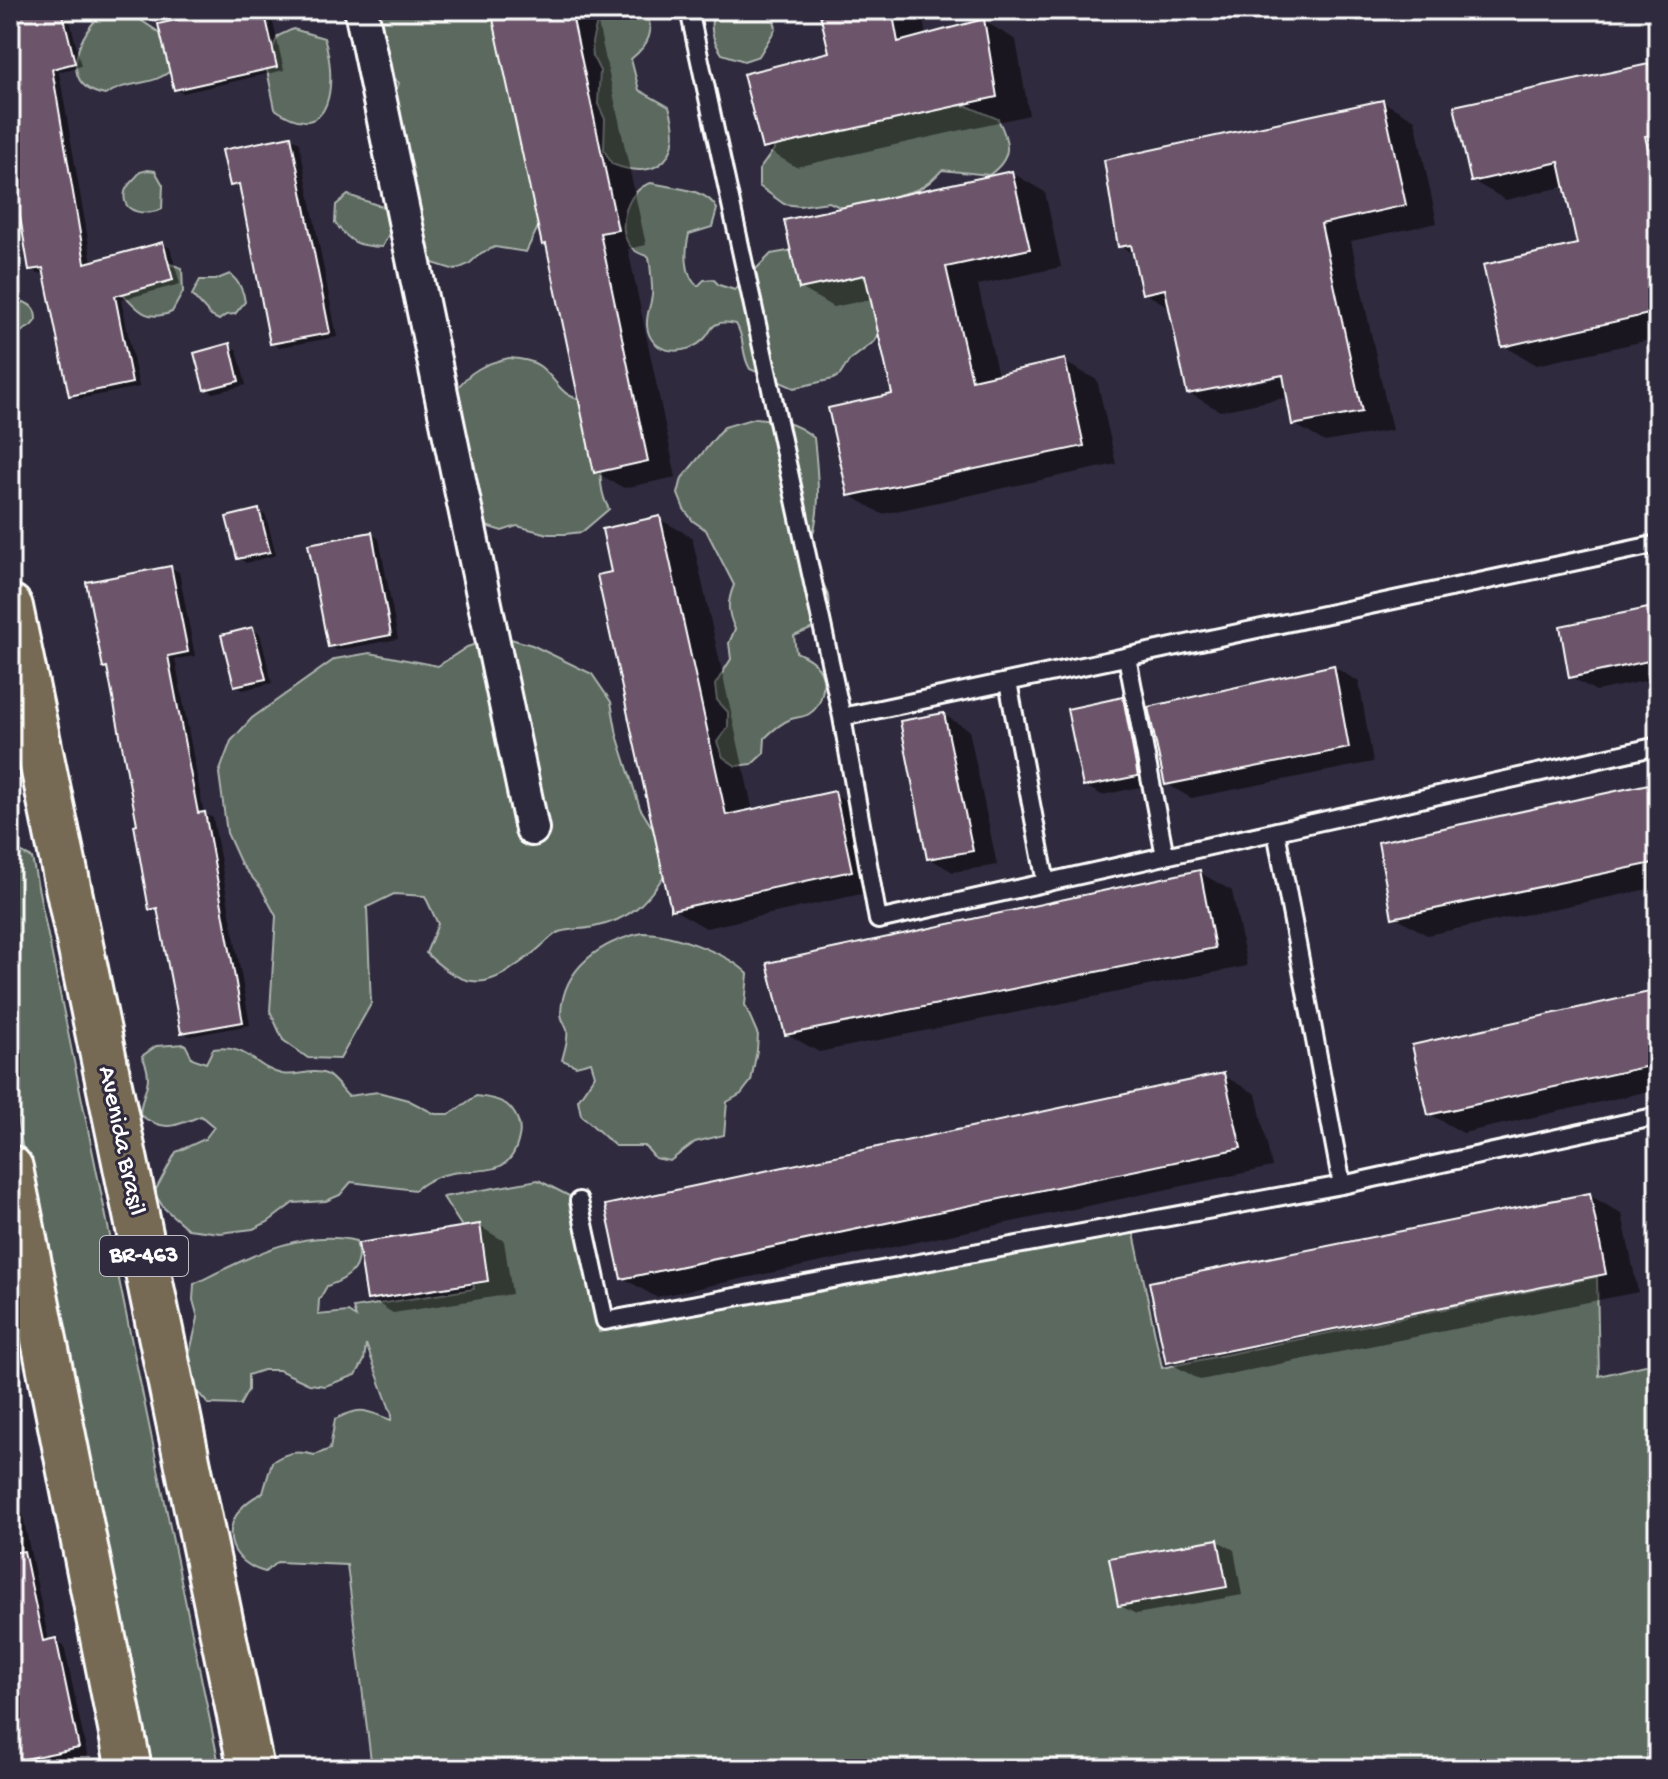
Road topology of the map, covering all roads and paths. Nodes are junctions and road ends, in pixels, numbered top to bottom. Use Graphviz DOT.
graph roads {
  1 [pos="361,10"];
  2 [pos="689,10"];
  3 [pos="1658,544"];
  4 [pos="10,607"];
  5 [pos="1127,657"];
  6 [pos="1008,682"];
  7 [pos="842,717"];
  8 [pos="24,746"];
  9 [pos="1658,746"];
  10 [pos="532,829"];
  11 [pos="1276,831"];
  12 [pos="1165,856"];
  13 [pos="1046,883"];
  14 [pos="1658,1116"];
  15 [pos="10,1168"];
  16 [pos="1342,1185"];
  17 [pos="579,1201"];
  18 [pos="129,1769"];
  19 [pos="251,1769"];
  1 -- 10 [label="street"];
  2 -- 7 [label="lane"];
  3 -- 5 [label="lane"];
  4 -- 8 [label="main road, Avenida Brasil / BR-463"];
  5 -- 6 [label="lane"];
  5 -- 12 [label="lane"];
  6 -- 7 [label="lane"];
  6 -- 13 [label="lane"];
  7 -- 13 [label="lane"];
  8 -- 19 [label="main road, Avenida Brasil / BR-463"];
  9 -- 11 [label="lane"];
  11 -- 12 [label="lane"];
  11 -- 16 [label="lane"];
  12 -- 13 [label="lane"];
  14 -- 16 [label="lane"];
  15 -- 18 [label="main road"];
  16 -- 17 [label="lane"];
}
